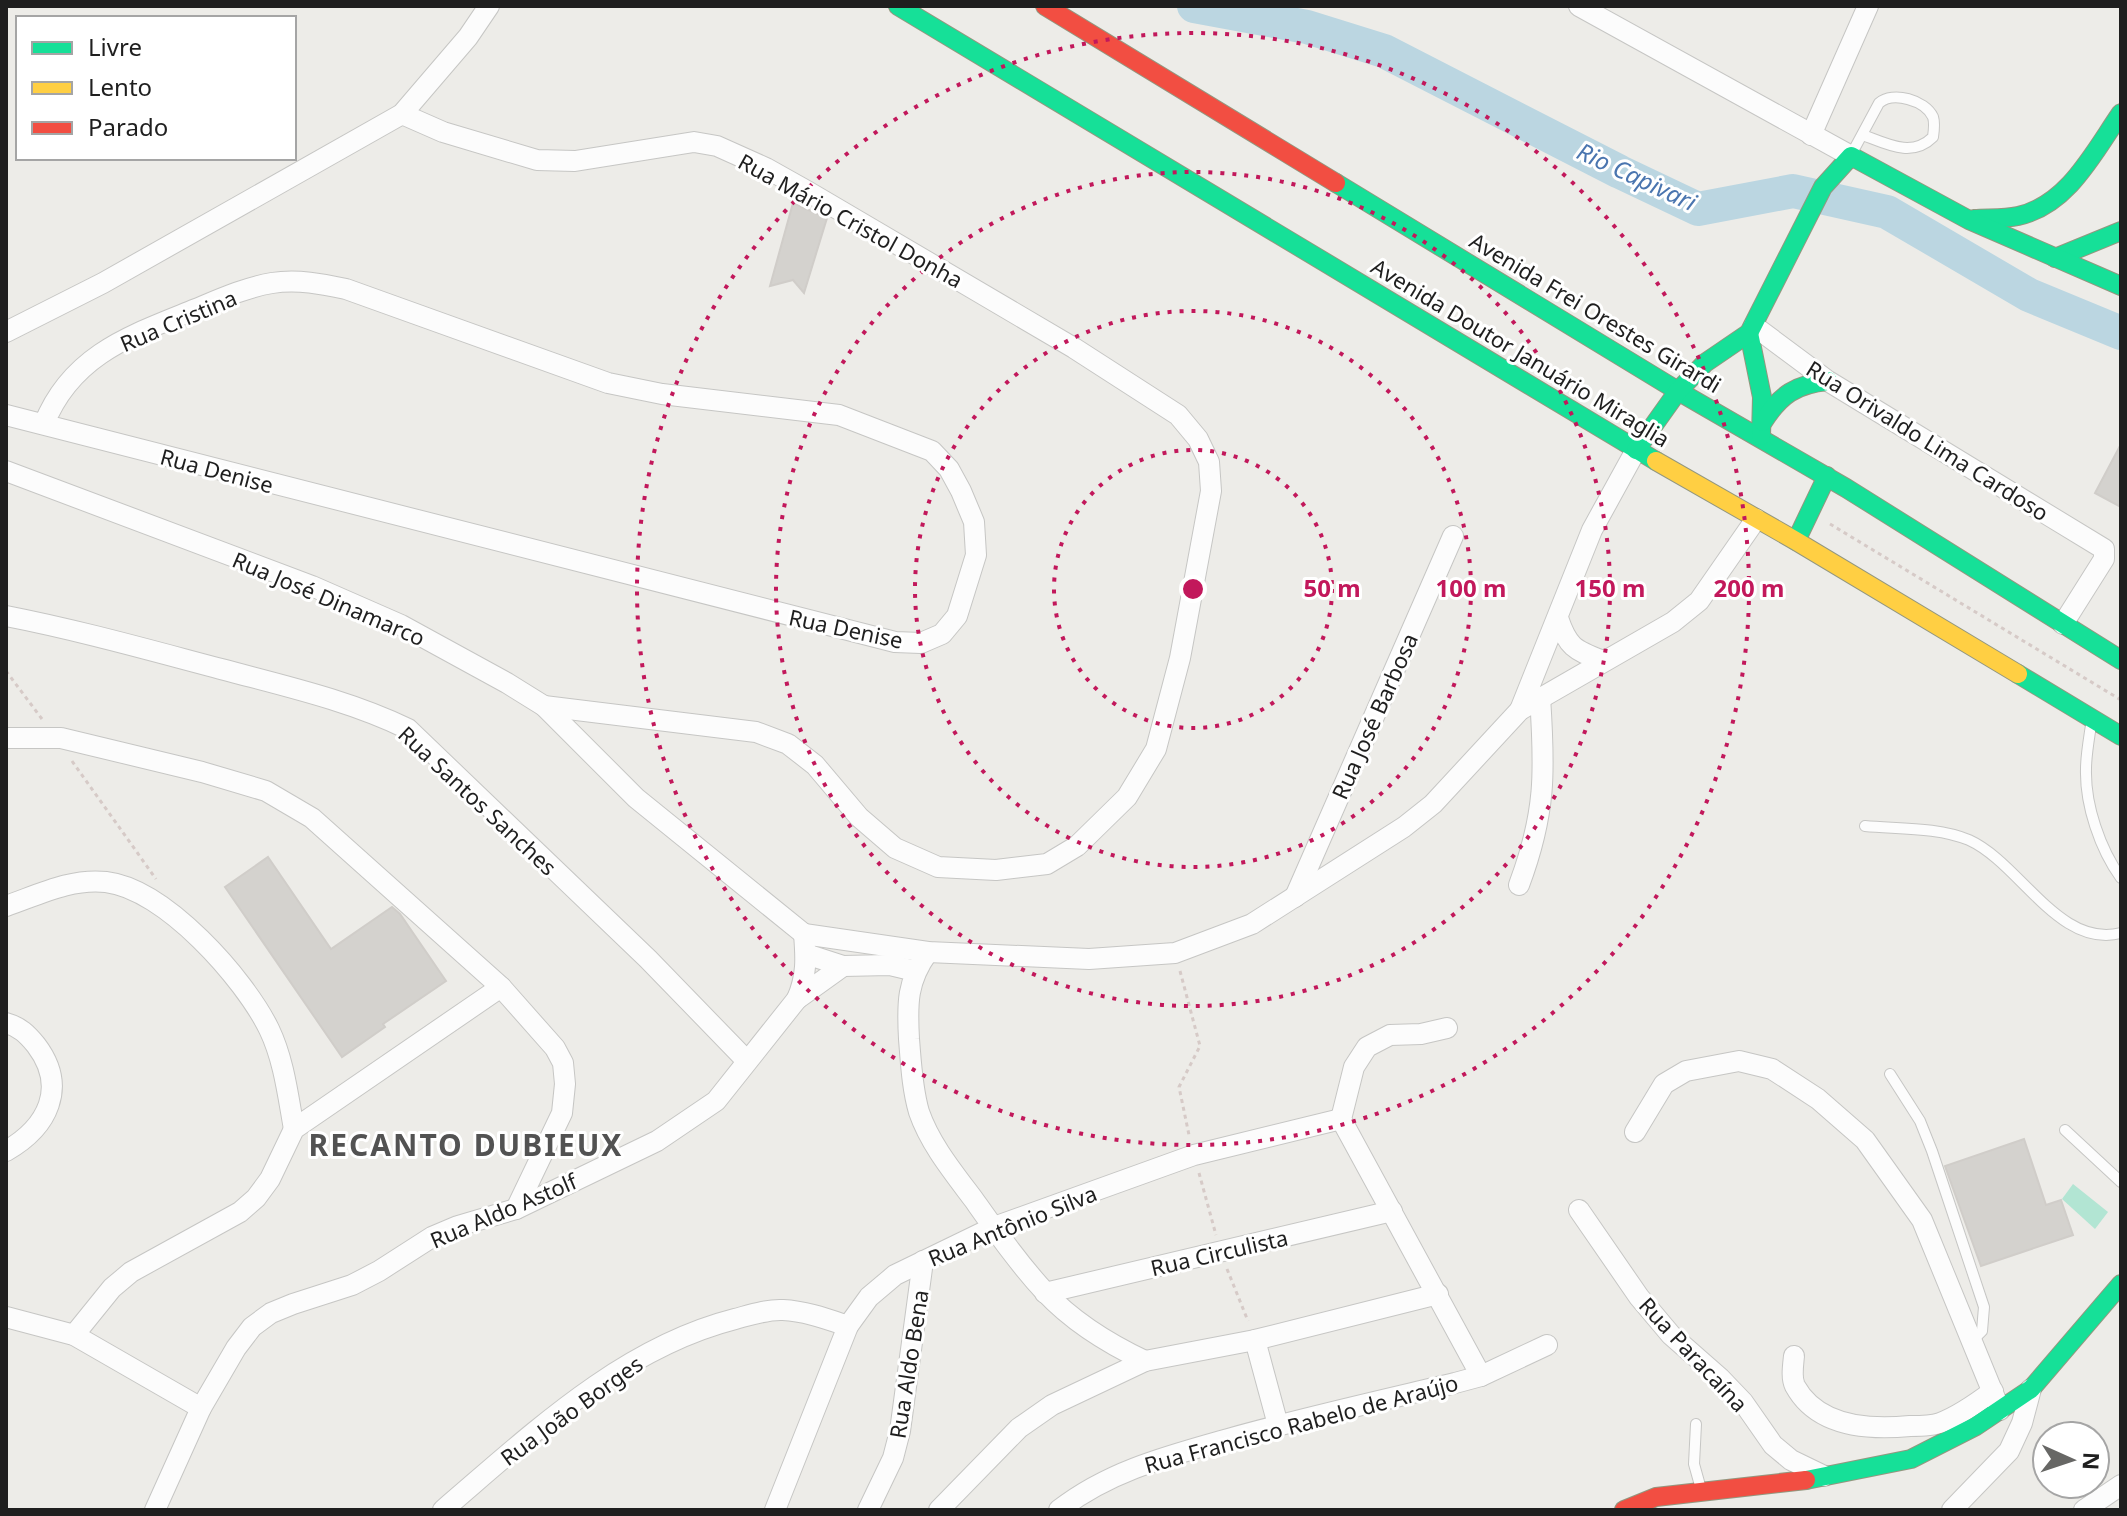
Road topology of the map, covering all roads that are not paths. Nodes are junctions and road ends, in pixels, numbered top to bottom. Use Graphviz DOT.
graph roads {
  1 [pos="489,6"];
  2 [pos="898,6"];
  3 [pos="1045,6"];
  4 [pos="1579,6"];
  5 [pos="1868,6"];
  6 [pos="2121,113"];
  7 [pos="402,114"];
  8 [pos="1811,135"];
  9 [pos="1863,135"];
  10 [pos="1851,156"];
  11 [pos="1969,220"];
  12 [pos="2121,231"];
  13 [pos="2055,258"];
  14 [pos="2121,286"];
  15 [pos="346,289"];
  16 [pos="1752,330"];
  17 [pos="6,332"];
  18 [pos="1828,381"];
  19 [pos="1678,391"];
  20 [pos="6,415"];
  21 [pos="44,424"];
  22 [pos="1762,429"];
  23 [pos="1636,450"];
  24 [pos="6,471"];
  25 [pos="1827,476"];
  26 [pos="1756,519"];
  27 [pos="1453,536"];
  28 [pos="1796,541"];
  29 [pos="6,616"];
  30 [pos="1558,618"];
  31 [pos="2063,624"];
  32 [pos="2121,660"];
  33 [pos="1603,661"];
  34 [pos="1540,697"];
  35 [pos="544,706"];
  36 [pos="1520,710"];
  37 [pos="2091,719"];
  38 [pos="2121,736"];
  39 [pos="6,738"];
  40 [pos="1865,826"];
  41 [pos="2121,878"];
  42 [pos="1519,885"];
  43 [pos="1295,897"];
  44 [pos="6,906"];
  45 [pos="2121,933"];
  46 [pos="805,944"];
  47 [pos="928,952"];
  48 [pos="843,966"];
  49 [pos="915,971"];
  50 [pos="501,987"];
  51 [pos="797,999"];
  52 [pos="6,1023"];
  53 [pos="1447,1028"];
  54 [pos="746,1060"];
  55 [pos="1890,1074"];
  56 [pos="1341,1119"];
  57 [pos="294,1129"];
  58 [pos="2065,1130"];
  59 [pos="1635,1132"];
  60 [pos="6,1151"];
  61 [pos="2121,1182"];
  62 [pos="516,1209"];
  63 [pos="1579,1210"];
  64 [pos="1392,1211"];
  65 [pos="994,1227"];
  66 [pos="923,1261"];
  67 [pos="2121,1284"];
  68 [pos="1045,1293"];
  69 [pos="1438,1294"];
  70 [pos="6,1317"];
  71 [pos="848,1326"];
  72 [pos="74,1335"];
  73 [pos="1255,1340"];
  74 [pos="1972,1341"];
  75 [pos="1547,1345"];
  76 [pos="1794,1356"];
  77 [pos="1145,1361"];
  78 [pos="1481,1376"];
  79 [pos="2031,1389"];
  80 [pos="1996,1401"];
  81 [pos="201,1408"];
  82 [pos="1696,1424"];
  83 [pos="1278,1425"];
  84 [pos="1828,1477"];
  85 [pos="2121,1485"];
  86 [pos="1702,1490"];
  87 [pos="155,1510"];
  88 [pos="443,1510"];
  89 [pos="775,1510"];
  90 [pos="868,1510"];
  91 [pos="939,1510"];
  92 [pos="1059,1510"];
  93 [pos="1624,1510"];
  94 [pos="1952,1510"];
  95 [pos="2084,1510"];
  1 -- 7 [label="street"];
  2 -- 23 [label="main road, Avenida Doutor Januário Miraglia"];
  3 -- 19 [label="main road, Avenida Frei Orestes Girardi"];
  4 -- 8 [label="street"];
  5 -- 8 [label="street"];
  6 -- 11 [label="main road"];
  7 -- 17 [label="street"];
  7 -- 35 [label="street, Rua Mário Cristol Donha"];
  8 -- 10 [label="street"];
  9 -- 9 [label="lane"];
  9 -- 10 [label="lane"];
  10 -- 11 [label="main road"];
  10 -- 16 [label="main road"];
  11 -- 13 [label="main road"];
  12 -- 13 [label="main road"];
  13 -- 14 [label="main road"];
  15 -- 21 [label="street, Rua Cristina"];
  15 -- 21 [label="street, Rua Denise"];
  16 -- 18 [label="street, Rua Orivaldo Lima Cardoso"];
  16 -- 19 [label="main road"];
  16 -- 22 [label="main road"];
  18 -- 22 [label="main road"];
  18 -- 31 [label="street, Rua Orivaldo Lima Cardoso"];
  19 -- 22 [label="main road, Avenida Frei Orestes Girardi"];
  19 -- 23 [label="main road"];
  20 -- 21 [label="street, Rua Denise"];
  22 -- 25 [label="main road, Avenida Frei Orestes Girardi"];
  23 -- 26 [label="main road, Avenida Doutor Januário Miraglia"];
  23 -- 30 [label="street"];
  24 -- 35 [label="street, Rua José Dinamarco"];
  25 -- 28 [label="main road"];
  25 -- 31 [label="main road, Avenida Frei Orestes Girardi"];
  26 -- 28 [label="main road, Avenida Doutor Januário Miraglia"];
  26 -- 33 [label="street"];
  27 -- 43 [label="street, Rua José Barbosa"];
  28 -- 37 [label="main road, Avenida Doutor Januário Miraglia"];
  29 -- 54 [label="street, Rua Santos Sanches"];
  30 -- 33 [label="street"];
  30 -- 36 [label="street"];
  31 -- 32 [label="main road, Avenida Frei Orestes Girardi"];
  33 -- 34 [label="street"];
  34 -- 36 [label="street"];
  34 -- 42 [label="street"];
  35 -- 46 [label="street, Rua José Dinamarco"];
  36 -- 43 [label="street"];
  37 -- 38 [label="main road, Avenida Doutor Januário Miraglia"];
  37 -- 41 [label="lane"];
  39 -- 50 [label="street"];
  40 -- 45 [label="lane"];
  43 -- 47 [label="street"];
  44 -- 57 [label="street"];
  46 -- 47 [label="street"];
  46 -- 48 [label="street"];
  46 -- 51 [label="street, Rua Aldo Astolf"];
  47 -- 49 [label="street"];
  48 -- 49 [label="street"];
  48 -- 51 [label="street"];
  49 -- 65 [label="street"];
  50 -- 57 [label="street"];
  50 -- 62 [label="street"];
  51 -- 54 [label="street, Rua Aldo Astolf"];
  52 -- 60 [label="street"];
  53 -- 56 [label="street"];
  54 -- 62 [label="street, Rua Aldo Astolf"];
  55 -- 74 [label="lane"];
  56 -- 64 [label="street"];
  56 -- 65 [label="street, Rua Antônio Silva"];
  57 -- 72 [label="street"];
  58 -- 61 [label="lane"];
  59 -- 74 [label="street"];
  62 -- 81 [label="street, Rua Aldo Astolf"];
  63 -- 84 [label="street, Rua Paracaína"];
  64 -- 68 [label="street, Rua Circulista"];
  64 -- 69 [label="street"];
  65 -- 66 [label="street, Rua Antônio Silva"];
  65 -- 68 [label="street"];
  66 -- 71 [label="street, Rua Antônio Silva"];
  66 -- 90 [label="street, Rua Aldo Bena"];
  67 -- 79 [label="main road"];
  68 -- 77 [label="street"];
  69 -- 73 [label="street"];
  69 -- 78 [label="street"];
  70 -- 72 [label="street"];
  71 -- 88 [label="street, Rua João Borges"];
  71 -- 89 [label="street, Rua Antônio Silva"];
  72 -- 81 [label="street"];
  73 -- 77 [label="street"];
  73 -- 83 [label="street"];
  74 -- 80 [label="street"];
  75 -- 78 [label="street, Rua Francisco Rabelo de Araújo"];
  76 -- 80 [label="street"];
  77 -- 91 [label="street"];
  78 -- 83 [label="street, Rua Francisco Rabelo de Araújo"];
  79 -- 80 [label="main road"];
  79 -- 94 [label="street"];
  80 -- 84 [label="main road"];
  81 -- 87 [label="street, Rua Aldo Astolf"];
  82 -- 86 [label="lane"];
  83 -- 92 [label="street, Rua Francisco Rabelo de Araújo"];
  84 -- 86 [label="main road"];
  85 -- 95 [label="street"];
  86 -- 93 [label="main road"];
}
